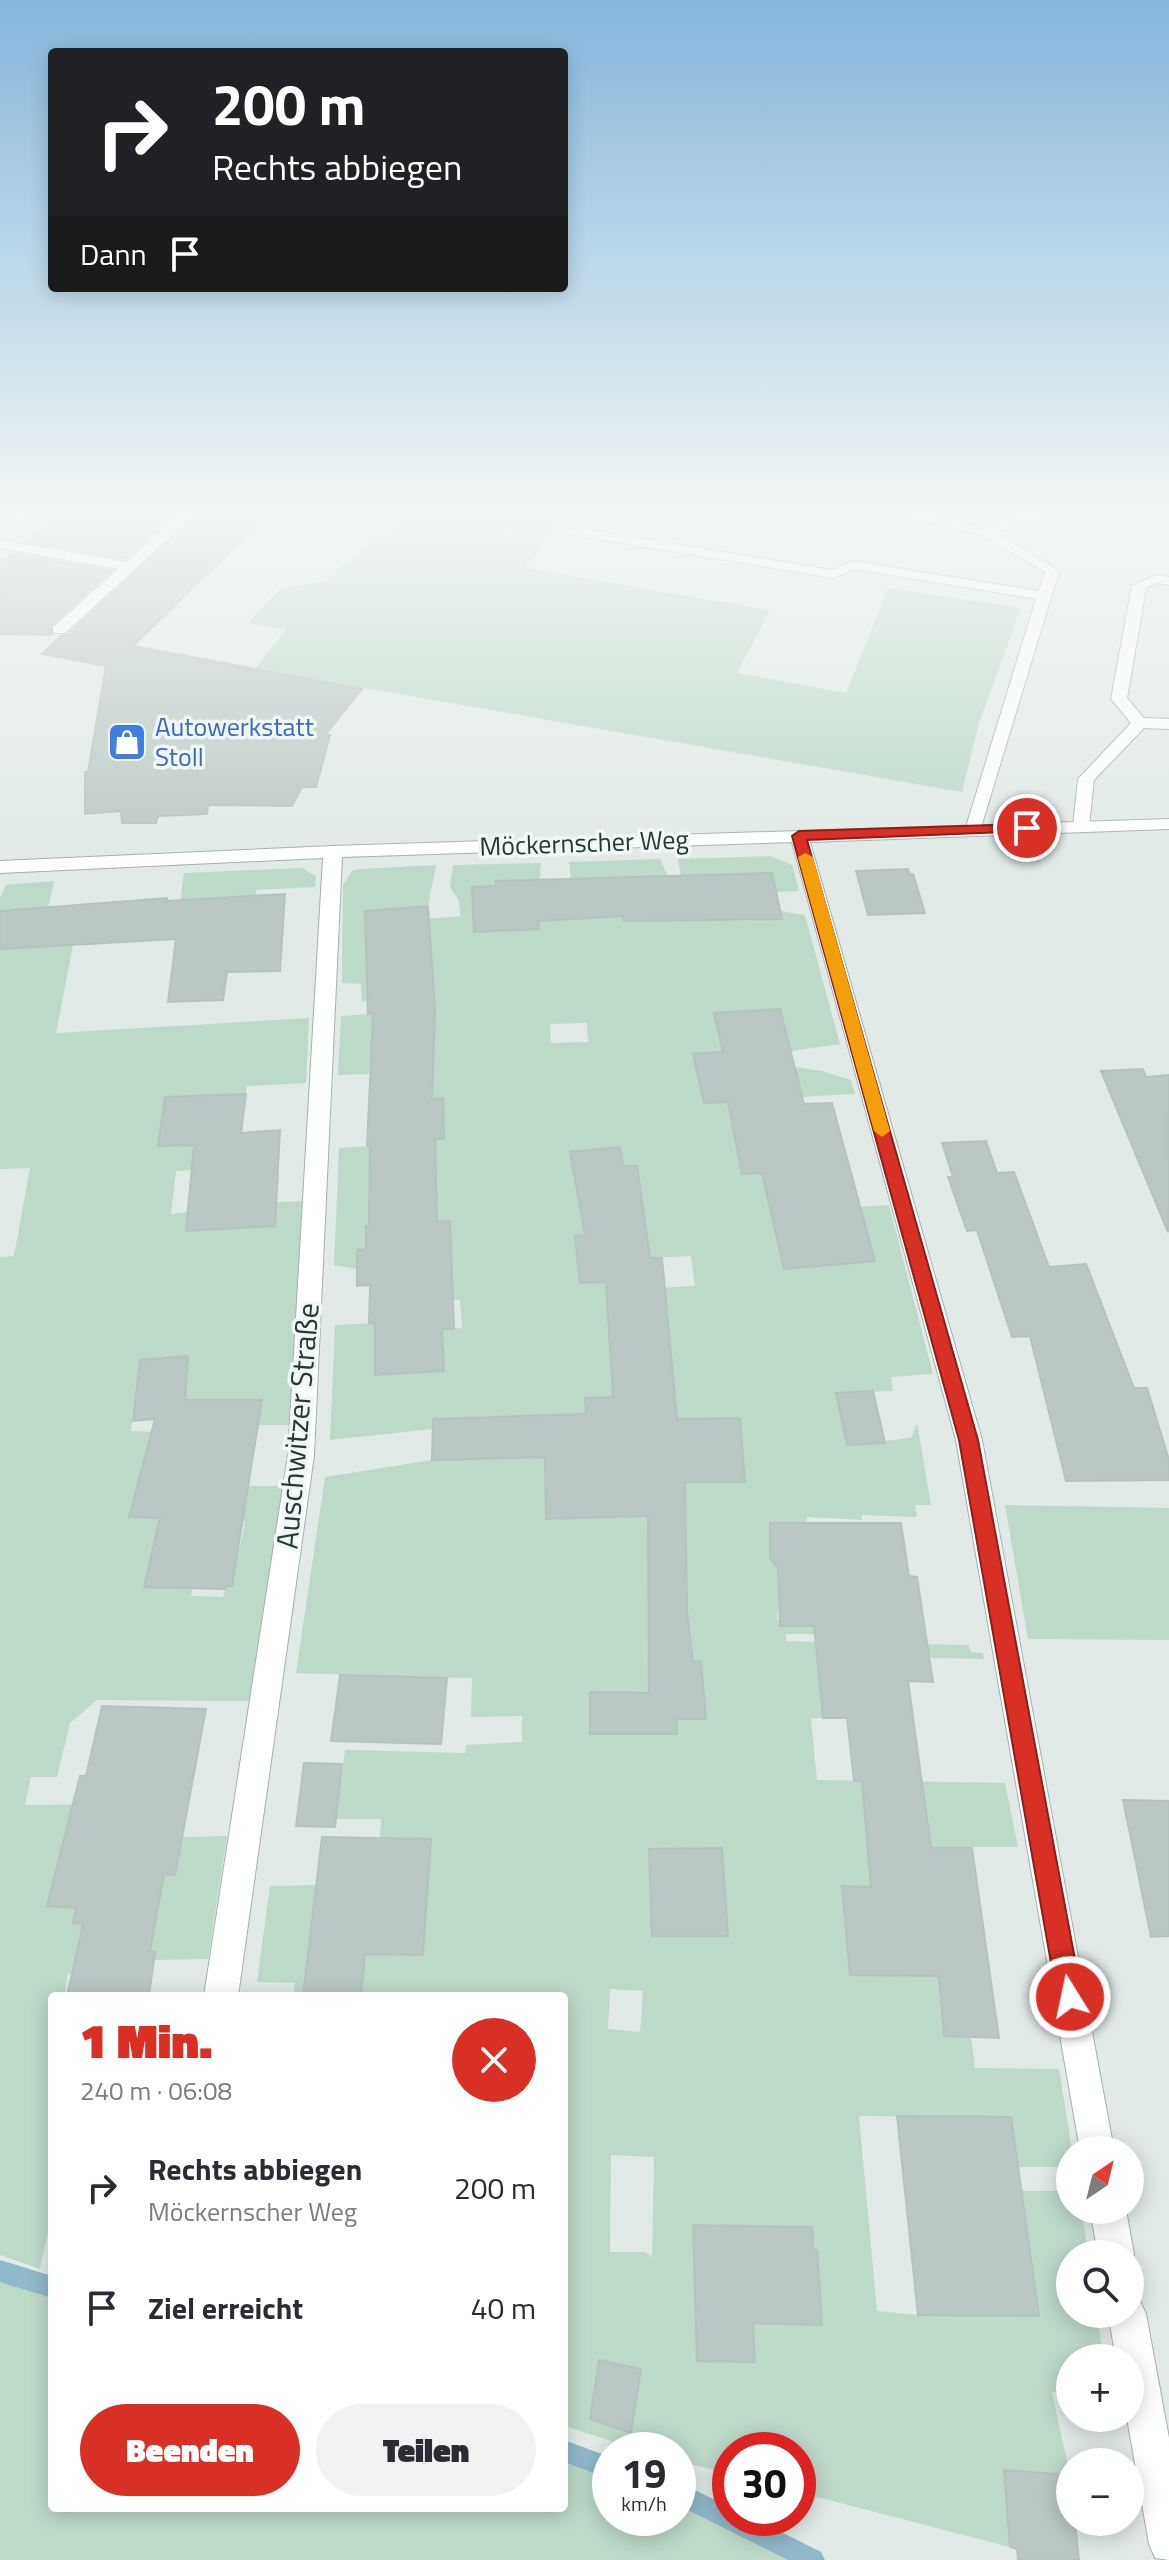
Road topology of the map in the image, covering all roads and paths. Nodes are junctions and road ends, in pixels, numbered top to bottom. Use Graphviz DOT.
graph roads {
  1 [pos="63,626"];
  2 [pos="1036,626"];
  3 [pos="1132,626"];
  4 [pos="59,630"];
  5 [pos="1140,723"];
  6 [pos="1169,724"];
  7 [pos="1169,824"];
  8 [pos="1081,826"];
  9 [pos="973,830"];
  10 [pos="799,836"];
  11 [pos="333,852"];
  12 [pos="0,867"];
  13 [pos="222,1992"];
  14 [pos="1094,2136"];
  15 [pos="1130,2328"];
  16 [pos="1169,2544"];
  1 -- 4 [label="street"];
  2 -- 9 [label="lane"];
  3 -- 5 [label="lane"];
  5 -- 6 [label="lane"];
  5 -- 8 [label="lane"];
  7 -- 8 [label="street, Möckernscher Weg"];
  8 -- 9 [label="street, Möckernscher Weg"];
  9 -- 10 [label="street, Möckernscher Weg"];
  10 -- 11 [label="street, Möckernscher Weg"];
  10 -- 14 [label="street"];
  11 -- 12 [label="street, Möckernscher Weg"];
  11 -- 13 [label="street, Auschwitzer Straße"];
  15 -- 16 [label="street"];
}
